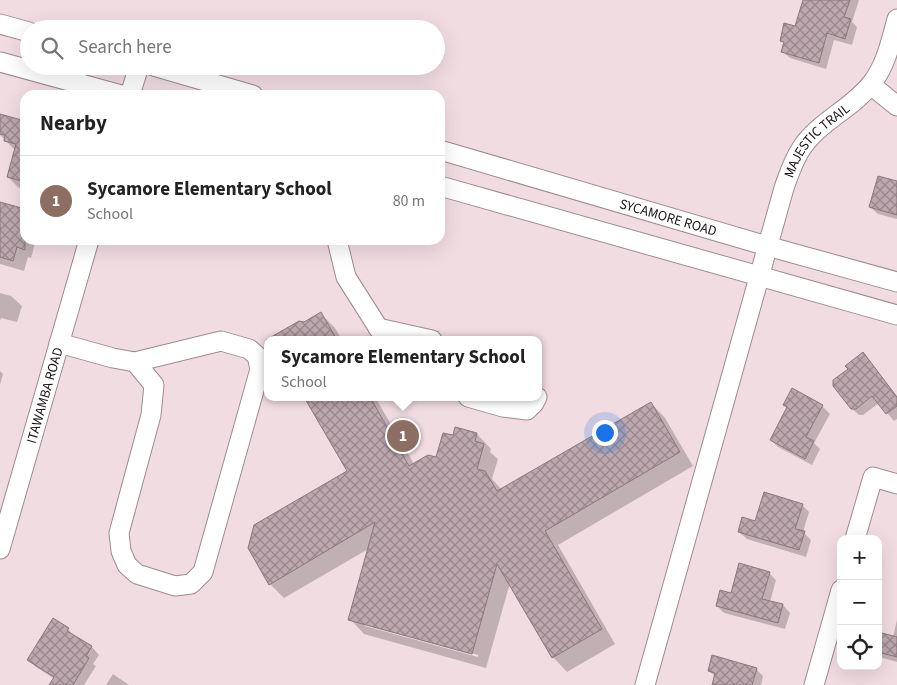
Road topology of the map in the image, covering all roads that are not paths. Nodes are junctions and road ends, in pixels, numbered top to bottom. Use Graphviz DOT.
graph roads {
  1 [pos="897,19"];
  2 [pos="0,24"];
  3 [pos="20,30"];
  4 [pos="0,62"];
  5 [pos="20,67"];
  6 [pos="48,75"];
  7 [pos="136,75"];
  8 [pos="184,75"];
  9 [pos="871,85"];
  10 [pos="103,90"];
  11 [pos="132,90"];
  12 [pos="237,90"];
  13 [pos="897,106"];
  14 [pos="445,151"];
  15 [pos="445,187"];
  16 [pos="87,245"];
  17 [pos="338,245"];
  18 [pos="767,246"];
  19 [pos="759,276"];
  20 [pos="897,282"];
  21 [pos="897,315"];
  22 [pos="382,334"];
  23 [pos="399,336"];
  24 [pos="59,343"];
  25 [pos="135,362"];
  26 [pos="482,401"];
  27 [pos="535,401"];
  28 [pos="897,484"];
  29 [pos="856,535"];
  30 [pos="0,549"];
  31 [pos="837,604"];
  32 [pos="645,685"];
  33 [pos="814,685"];
  1 -- 9 [label="street, MAJESTIC TRAIL"];
  2 -- 3 [label="street"];
  4 -- 5 [label="street"];
  6 -- 10 [label="street"];
  7 -- 11 [label="street"];
  8 -- 12 [label="street"];
  9 -- 13 [label="street"];
  9 -- 18 [label="street, MAJESTIC TRAIL"];
  14 -- 18 [label="street, SYCAMORE ROAD"];
  15 -- 19 [label="street"];
  16 -- 24 [label="street, ITAWAMBA ROAD"];
  17 -- 22 [label="street"];
  18 -- 19 [label="street, MAJESTIC TRAIL"];
  18 -- 20 [label="street, SYCAMORE ROAD"];
  19 -- 21 [label="street"];
  19 -- 32 [label="street, MAJESTIC TRAIL"];
  22 -- 23 [label="street"];
  24 -- 25 [label="street"];
  24 -- 30 [label="street, ITAWAMBA ROAD"];
  25 -- 25 [label="street"];
  26 -- 27 [label="street"];
  28 -- 29 [label="street"];
  31 -- 33 [label="street"];
}
